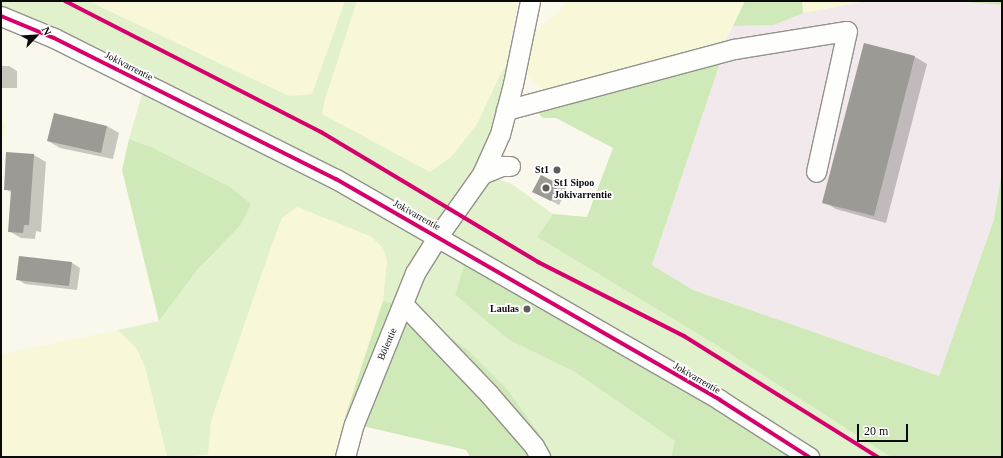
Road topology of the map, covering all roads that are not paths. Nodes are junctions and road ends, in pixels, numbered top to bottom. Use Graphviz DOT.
graph roads {
  1 [pos="530,1"];
  2 [pos="1,16"];
  3 [pos="506,110"];
  4 [pos="510,166"];
  5 [pos="816,172"];
  6 [pos="482,174"];
  7 [pos="438,236"];
  8 [pos="404,305"];
  9 [pos="345,457"];
  10 [pos="540,457"];
  11 [pos="809,457"];
  1 -- 3 [label="street, Bölentie"];
  2 -- 7 [label="street, Jokivarrentie"];
  3 -- 5 [label="street"];
  3 -- 6 [label="street, Bölentie"];
  4 -- 6 [label="street"];
  6 -- 7 [label="street, Bölentie"];
  7 -- 8 [label="street, Bölentie"];
  7 -- 11 [label="street, Jokivarrentie"];
  8 -- 9 [label="street, Bölentie"];
  8 -- 10 [label="street"];
}
